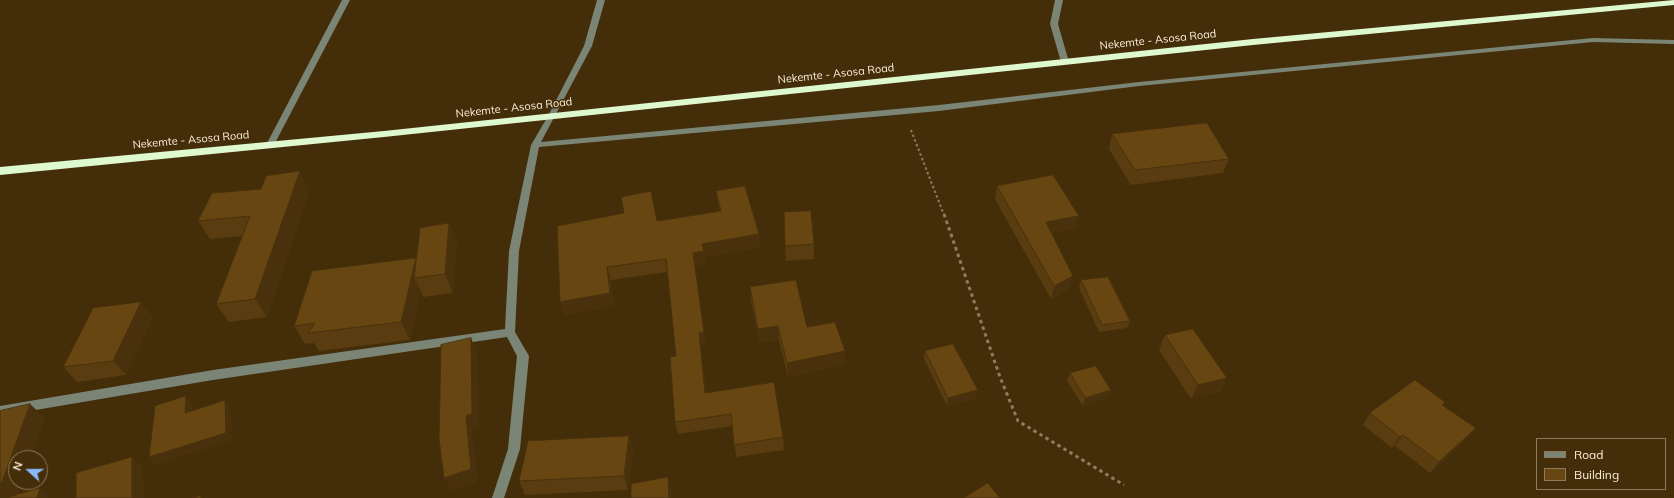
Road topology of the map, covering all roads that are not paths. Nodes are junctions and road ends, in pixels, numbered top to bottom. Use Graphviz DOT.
graph roads {
  1 [pos="346,0"];
  2 [pos="601,0"];
  3 [pos="1059,0"];
  4 [pos="1674,2"];
  5 [pos="1674,42"];
  6 [pos="1065,62"];
  7 [pos="552,116"];
  8 [pos="270,145"];
  9 [pos="534,145"];
  10 [pos="0,171"];
  11 [pos="510,332"];
  12 [pos="0,411"];
  13 [pos="498,498"];
  1 -- 8 [label="street"];
  2 -- 7 [label="street"];
  3 -- 6 [label="street"];
  4 -- 6 [label="highway, Nekemte - Asosa Road"];
  5 -- 9 [label="street"];
  6 -- 7 [label="highway, Nekemte - Asosa Road"];
  7 -- 8 [label="highway, Nekemte - Asosa Road"];
  7 -- 9 [label="street"];
  8 -- 10 [label="highway, Nekemte - Asosa Road"];
  9 -- 11 [label="street"];
  11 -- 12 [label="street"];
  11 -- 13 [label="street"];
}
